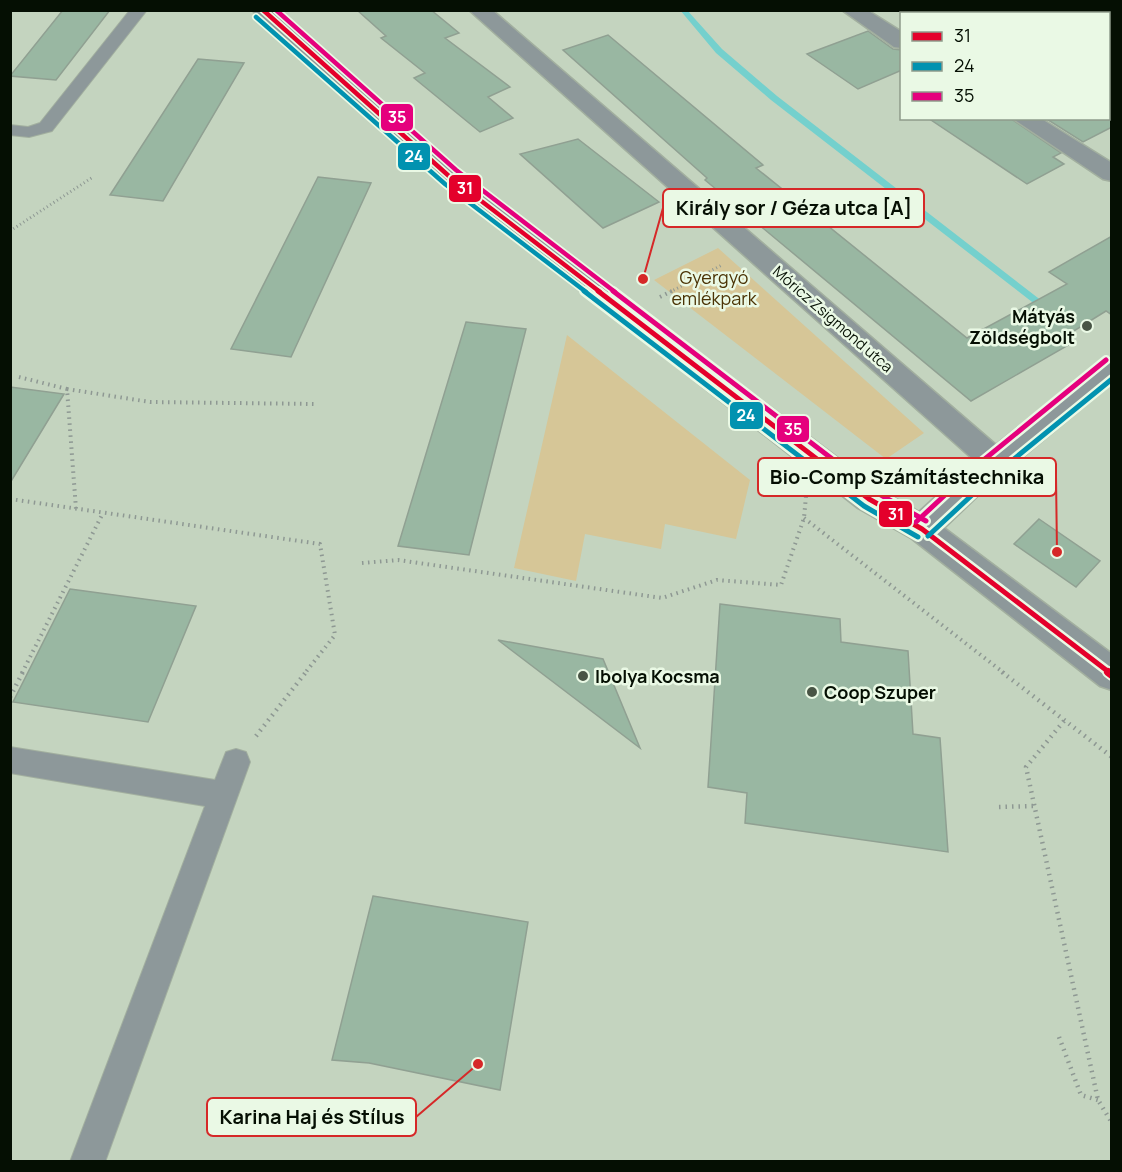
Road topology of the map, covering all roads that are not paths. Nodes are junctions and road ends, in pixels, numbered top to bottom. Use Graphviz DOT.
graph roads {
  1 [pos="139,10"];
  2 [pos="262,10"];
  3 [pos="479,10"];
  4 [pos="852,10"];
  5 [pos="900,41"];
  6 [pos="1026,120"];
  7 [pos="10,130"];
  8 [pos="1112,174"];
  9 [pos="1112,367"];
  10 [pos="996,462"];
  11 [pos="922,529"];
  12 [pos="1112,675"];
  13 [pos="10,760"];
  14 [pos="236,762"];
  15 [pos="223,795"];
  16 [pos="87,1161"];
  1 -- 7 [label="lane"];
  2 -- 11 [label="street"];
  3 -- 10 [label="street, Móricz Zsigmond utca"];
  4 -- 5 [label="street"];
  6 -- 8 [label="street"];
  9 -- 10 [label="street"];
  10 -- 11 [label="street"];
  11 -- 12 [label="street"];
  13 -- 15 [label="lane"];
  14 -- 15 [label="lane"];
  15 -- 16 [label="lane"];
}
